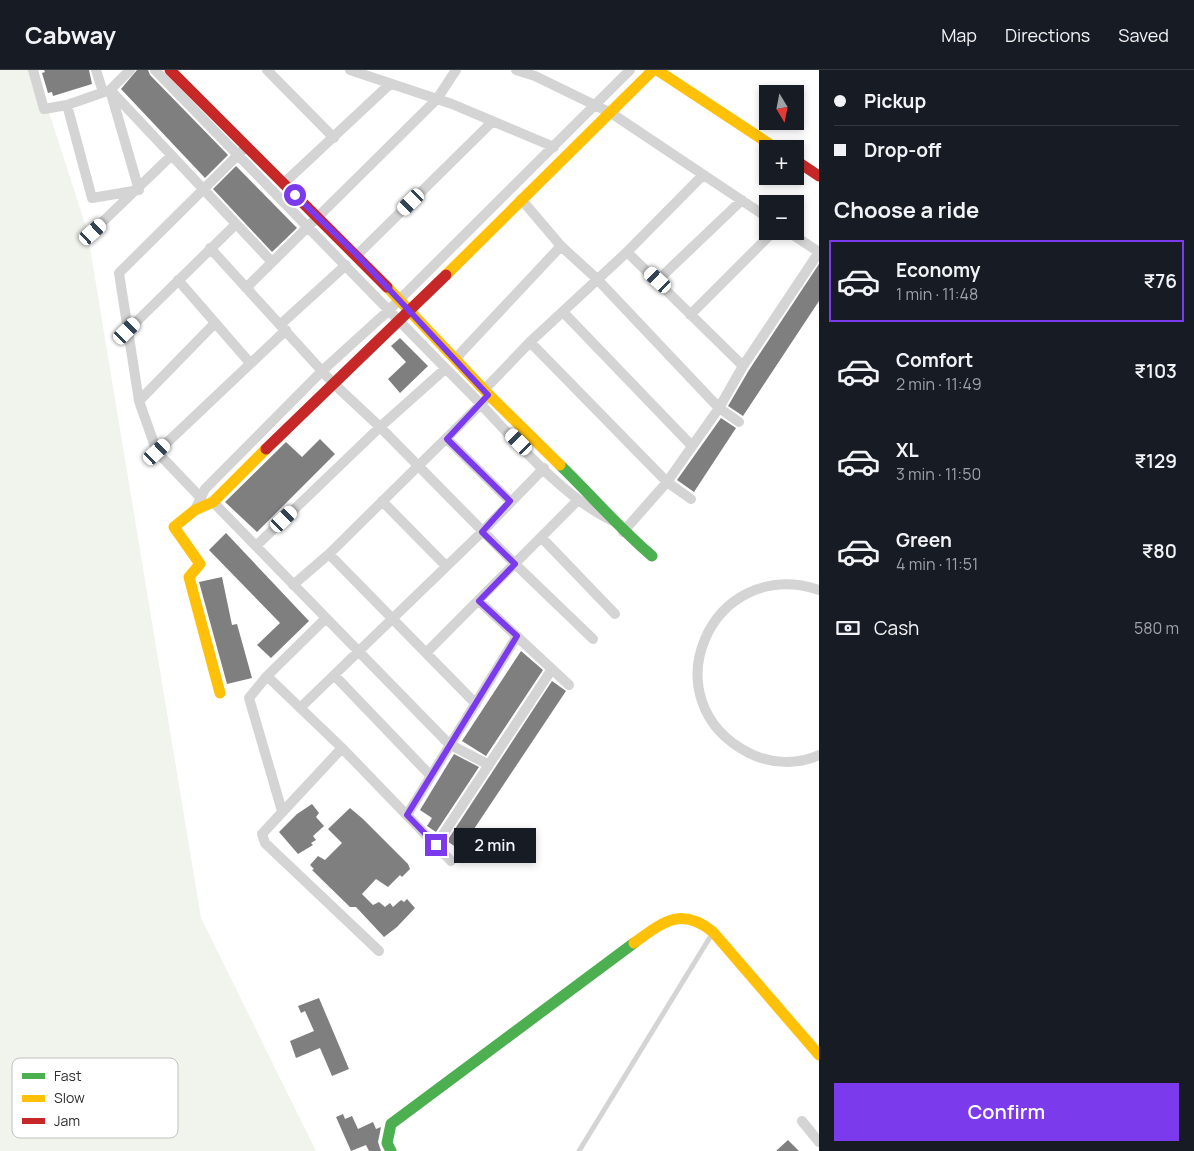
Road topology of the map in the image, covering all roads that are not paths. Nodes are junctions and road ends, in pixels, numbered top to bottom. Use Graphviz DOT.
graph roads {
  1 [pos="32,70"];
  2 [pos="96,70"];
  3 [pos="130,70"];
  4 [pos="155,70"];
  5 [pos="266,70"];
  6 [pos="350,70"];
  7 [pos="456,70"];
  8 [pos="516,70"];
  9 [pos="630,70"];
  10 [pos="653,70"];
  11 [pos="657,70"];
  12 [pos="172,71"];
  13 [pos="390,84"];
  14 [pos="106,91"];
  15 [pos="438,99"];
  16 [pos="67,105"];
  17 [pos="596,106"];
  18 [pos="611,113"];
  19 [pos="493,121"];
  20 [pos="334,138"];
  21 [pos="763,140"];
  22 [pos="554,147"];
  23 [pos="242,151"];
  24 [pos="171,156"];
  25 [pos="804,166"];
  26 [pos="702,175"];
  27 [pos="819,176"];
  28 [pos="283,184"];
  29 [pos="139,190"];
  30 [pos="203,191"];
  31 [pos="520,199"];
  32 [pos="742,200"];
  33 [pos="759,212"];
  34 [pos="319,218"];
  35 [pos="236,224"];
  36 [pos="309,227"];
  37 [pos="93,232"];
  38 [pos="765,240"];
  39 [pos="801,240"];
  40 [pos="561,246"];
  41 [pos="210,248"];
  42 [pos="627,252"];
  43 [pos="819,252"];
  44 [pos="357,255"];
  45 [pos="272,262"];
  46 [pos="346,265"];
  47 [pos="597,279"];
  48 [pos="178,280"];
  49 [pos="658,280"];
  50 [pos="246,288"];
  51 [pos="399,300"];
  52 [pos="408,309"];
  53 [pos="388,311"];
  54 [pos="563,312"];
  55 [pos="690,315"];
  56 [pos="397,321"];
  57 [pos="214,324"];
  58 [pos="284,327"];
  59 [pos="127,331"];
  60 [pos="530,342"];
  61 [pos="455,359"];
  62 [pos="250,363"];
  63 [pos="743,366"];
  64 [pos="445,369"];
  65 [pos="322,371"];
  66 [pos="332,382"];
  67 [pos="486,393"];
  68 [pos="139,401"];
  69 [pos="481,404"];
  70 [pos="719,408"];
  71 [pos="739,422"];
  72 [pos="380,427"];
  73 [pos="447,439"];
  74 [pos="692,446"];
  75 [pos="157,452"];
  76 [pos="418,466"];
  77 [pos="544,468"];
  78 [pos="668,482"];
  79 [pos="201,498"];
  80 [pos="691,499"];
  81 [pos="578,500"];
  82 [pos="382,501"];
  83 [pos="510,501"];
  84 [pos="213,502"];
  85 [pos="195,510"];
  86 [pos="613,522"];
  87 [pos="482,532"];
  88 [pos="623,532"];
  89 [pos="541,537"];
  90 [pos="256,546"];
  91 [pos="329,554"];
  92 [pos="652,556"];
  93 [pos="515,564"];
  94 [pos="446,566"];
  95 [pos="293,585"];
  96 [pos="819,590"];
  97 [pos="479,601"];
  98 [pos="615,614"];
  99 [pos="325,619"];
  100 [pos="394,619"];
  101 [pos="517,636"];
  102 [pos="593,639"];
  103 [pos="358,652"];
  104 [pos="427,652"];
  105 [pos="552,668"];
  106 [pos="334,675"];
  107 [pos="267,676"];
  108 [pos="569,685"];
  109 [pos="220,693"];
  110 [pos="476,704"];
  111 [pos="300,708"];
  112 [pos="449,744"];
  113 [pos="342,748"];
  114 [pos="819,755"];
  115 [pos="489,765"];
  116 [pos="430,775"];
  117 [pos="282,811"];
  118 [pos="407,815"];
  119 [pos="436,845"];
  120 [pos="451,861"];
  121 [pos="713,932"];
  122 [pos="379,951"];
  123 [pos="819,1055"];
  124 [pos="802,1122"];
  125 [pos="819,1142"];
  126 [pos="391,1151"];
  127 [pos="580,1151"];
  1 -- 16 [label="street"];
  2 -- 14 [label="street"];
  3 -- 14 [label="street"];
  4 -- 23 [label="street"];
  5 -- 20 [label="street"];
  6 -- 13 [label="street"];
  7 -- 15 [label="street"];
  8 -- 17 [label="street"];
  9 -- 17 [label="street"];
  10 -- 18 [label="street"];
  11 -- 21 [label="street"];
  12 -- 23 [label="street"];
  13 -- 15 [label="street"];
  13 -- 20 [label="street"];
  14 -- 16 [label="street"];
  14 -- 24 [label="street"];
  14 -- 29 [label="street"];
  15 -- 19 [label="street"];
  15 -- 34 [label="street"];
  16 -- 29 [label="street"];
  17 -- 18 [label="street"];
  17 -- 22 [label="street"];
  18 -- 26 [label="street"];
  18 -- 31 [label="street"];
  19 -- 22 [label="street"];
  19 -- 44 [label="street"];
  20 -- 28 [label="street"];
  22 -- 51 [label="street"];
  23 -- 28 [label="street"];
  23 -- 30 [label="street"];
  23 -- 36 [label="street"];
  24 -- 29 [label="street"];
  24 -- 30 [label="street"];
  25 -- 27 [label="street"];
  26 -- 32 [label="street"];
  26 -- 42 [label="street"];
  28 -- 34 [label="street"];
  29 -- 37 [label="street"];
  30 -- 35 [label="street"];
  30 -- 59 [label="street"];
  31 -- 40 [label="street"];
  31 -- 52 [label="street"];
  32 -- 33 [label="street"];
  32 -- 49 [label="street"];
  34 -- 36 [label="street"];
  34 -- 44 [label="street"];
  35 -- 41 [label="street"];
  35 -- 45 [label="street"];
  36 -- 45 [label="street"];
  36 -- 46 [label="street"];
  38 -- 55 [label="street"];
  39 -- 43 [label="street"];
  40 -- 47 [label="street"];
  40 -- 61 [label="street"];
  41 -- 48 [label="street"];
  41 -- 50 [label="street"];
  42 -- 47 [label="street"];
  42 -- 49 [label="street"];
  43 -- 63 [label="street"];
  44 -- 51 [label="street"];
  45 -- 50 [label="street"];
  46 -- 53 [label="street"];
  46 -- 58 [label="street"];
  47 -- 54 [label="street"];
  47 -- 70 [label="street"];
  48 -- 57 [label="street"];
  48 -- 59 [label="street"];
  49 -- 55 [label="street"];
  50 -- 58 [label="street"];
  51 -- 52 [label="street"];
  51 -- 53 [label="street"];
  52 -- 56 [label="street"];
  52 -- 61 [label="street"];
  53 -- 56 [label="street"];
  53 -- 65 [label="street"];
  54 -- 60 [label="street"];
  54 -- 74 [label="street"];
  55 -- 63 [label="street"];
  56 -- 64 [label="street"];
  56 -- 66 [label="street"];
  57 -- 62 [label="street"];
  57 -- 68 [label="street"];
  58 -- 62 [label="street"];
  58 -- 65 [label="street"];
  59 -- 68 [label="street"];
  60 -- 67 [label="street"];
  60 -- 78 [label="street"];
  61 -- 67 [label="street"];
  62 -- 75 [label="street"];
  63 -- 70 [label="street"];
  64 -- 69 [label="street"];
  64 -- 72 [label="street"];
  65 -- 66 [label="street"];
  65 -- 79 [label="street"];
  66 -- 72 [label="street"];
  66 -- 84 [label="street"];
  67 -- 69 [label="street"];
  67 -- 86 [label="street"];
  68 -- 75 [label="street"];
  69 -- 73 [label="street"];
  69 -- 77 [label="street"];
  70 -- 71 [label="street"];
  70 -- 74 [label="street"];
  72 -- 76 [label="street"];
  72 -- 90 [label="street"];
  73 -- 76 [label="street"];
  73 -- 83 [label="street"];
  74 -- 78 [label="street"];
  75 -- 79 [label="street"];
  76 -- 82 [label="street"];
  76 -- 87 [label="street"];
  77 -- 81 [label="street"];
  77 -- 83 [label="street"];
  78 -- 80 [label="street"];
  78 -- 88 [label="street"];
  79 -- 85 [label="street"];
  81 -- 86 [label="street"];
  81 -- 89 [label="street"];
  82 -- 91 [label="street"];
  82 -- 94 [label="street"];
  83 -- 87 [label="street"];
  84 -- 85 [label="street"];
  84 -- 90 [label="street"];
  85 -- 109 [label="street"];
  86 -- 88 [label="street"];
  87 -- 93 [label="street"];
  87 -- 94 [label="street"];
  88 -- 92 [label="street"];
  89 -- 93 [label="street"];
  89 -- 98 [label="street"];
  90 -- 95 [label="street"];
  91 -- 95 [label="street"];
  91 -- 100 [label="street"];
  93 -- 97 [label="street"];
  93 -- 102 [label="street"];
  94 -- 100 [label="street"];
  95 -- 99 [label="street"];
  96 -- 114 [label="street"];
  97 -- 101 [label="street"];
  97 -- 104 [label="street"];
  99 -- 103 [label="street"];
  99 -- 107 [label="street"];
  100 -- 103 [label="street"];
  100 -- 104 [label="street"];
  101 -- 105 [label="street"];
  101 -- 110 [label="street"];
  103 -- 106 [label="street"];
  103 -- 112 [label="street"];
  104 -- 110 [label="street"];
  105 -- 108 [label="street"];
  105 -- 115 [label="street"];
  106 -- 111 [label="street"];
  106 -- 116 [label="street"];
  107 -- 111 [label="street"];
  107 -- 117 [label="street"];
  110 -- 112 [label="street"];
  111 -- 113 [label="street"];
  112 -- 115 [label="street"];
  112 -- 116 [label="street"];
  113 -- 117 [label="street"];
  113 -- 118 [label="street"];
  115 -- 119 [label="street"];
  116 -- 118 [label="street"];
  117 -- 122 [label="street"];
  118 -- 119 [label="street"];
  119 -- 120 [label="street"];
  121 -- 123 [label="street"];
  121 -- 126 [label="street"];
  121 -- 127 [label="lane"];
  124 -- 125 [label="street"];
}
